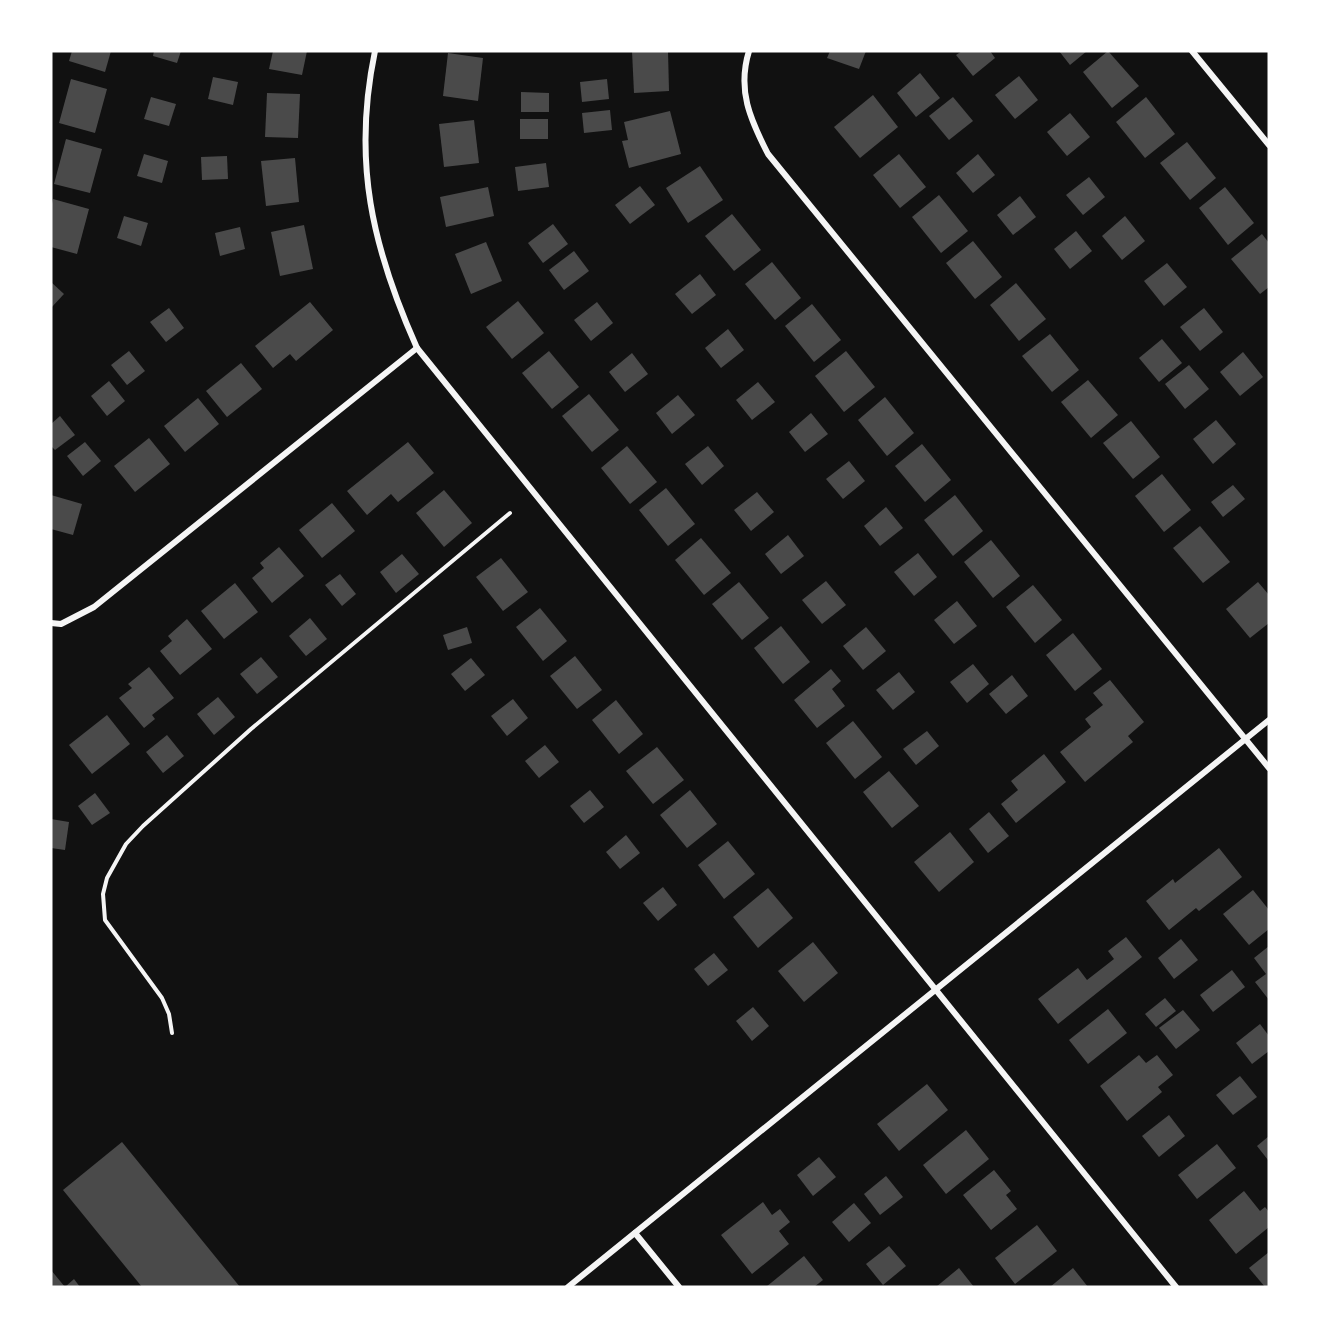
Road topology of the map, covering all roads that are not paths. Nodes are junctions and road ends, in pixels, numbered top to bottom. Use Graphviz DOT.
graph roads {
  1 [pos="375,51"];
  2 [pos="749,51"];
  3 [pos="1192,51"];
  4 [pos="1269,145"];
  5 [pos="417,348"];
  6 [pos="51,623"];
  7 [pos="1269,720"];
  8 [pos="1245,739"];
  9 [pos="1269,768"];
  10 [pos="935,989"];
  11 [pos="635,1233"];
  12 [pos="568,1287"];
  13 [pos="679,1287"];
  14 [pos="1176,1287"];
  1 -- 5 [label="street"];
  2 -- 8 [label="street"];
  3 -- 4 [label="street"];
  5 -- 6 [label="street"];
  5 -- 10 [label="street"];
  7 -- 8 [label="street"];
  8 -- 9 [label="street"];
  8 -- 10 [label="street"];
  10 -- 11 [label="street"];
  10 -- 14 [label="street"];
  11 -- 12 [label="street"];
  11 -- 13 [label="street"];
}
